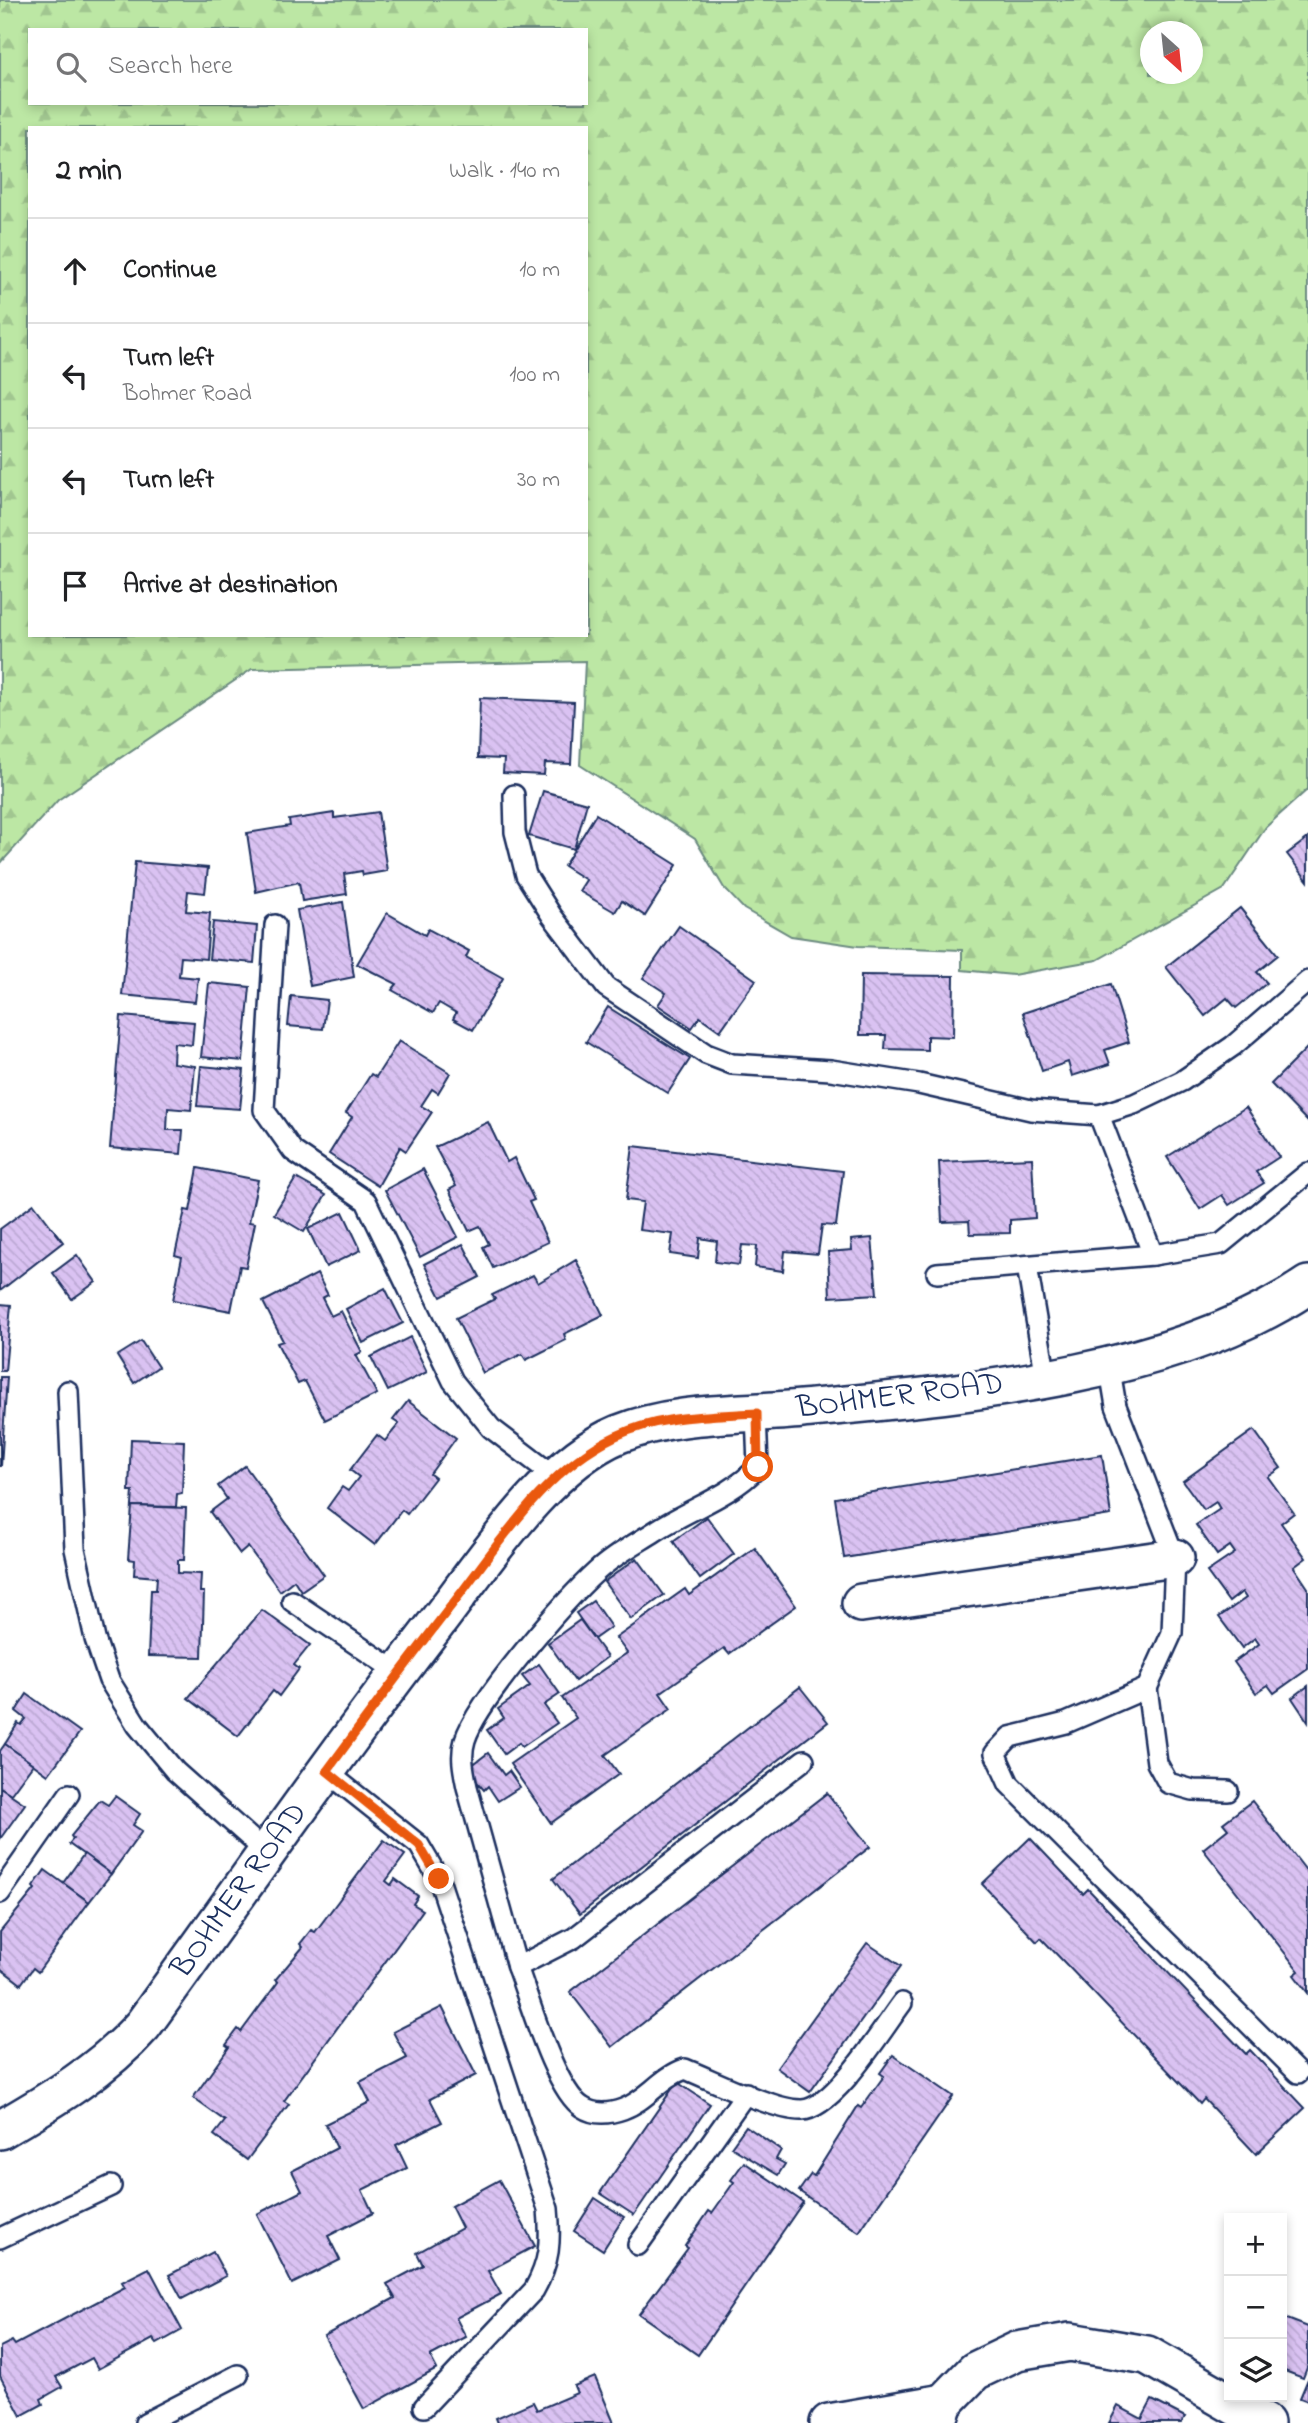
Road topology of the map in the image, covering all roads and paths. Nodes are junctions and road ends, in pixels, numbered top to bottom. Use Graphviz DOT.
graph roads {
  1 [pos="514,795"];
  2 [pos="275,925"];
  3 [pos="1308,981"];
  4 [pos="1099,1115"];
  5 [pos="1308,1173"];
  6 [pos="1153,1255"];
  7 [pos="1027,1266"];
  8 [pos="937,1273"];
  9 [pos="1308,1285"];
  10 [pos="1109,1364"];
  11 [pos="1046,1378"];
  12 [pos="68,1391"];
  13 [pos="757,1413"];
  14 [pos="554,1476"];
  15 [pos="1175,1558"];
  16 [pos="292,1601"];
  17 [pos="861,1603"];
  18 [pos="399,1673"];
  19 [pos="1147,1688"];
  20 [pos="804,1760"];
  21 [pos="327,1771"];
  22 [pos="1228,1791"];
  23 [pos="69,1794"];
  24 [pos="267,1853"];
  25 [pos="0,1893"];
  26 [pos="517,1967"];
  27 [pos="902,2003"];
  28 [pos="1298,2073"];
  29 [pos="746,2093"];
  30 [pos="0,2130"];
  31 [pos="111,2186"];
  32 [pos="0,2238"];
  33 [pos="638,2245"];
  34 [pos="238,2375"];
  35 [pos="424,2407"];
  36 [pos="940,2413"];
  37 [pos="145,2423"];
  38 [pos="829,2423"];
  39 [pos="1265,2423"];
  1 -- 4 [label="lane"];
  2 -- 14 [label="lane"];
  3 -- 4 [label="lane"];
  4 -- 6 [label="lane"];
  5 -- 6 [label="lane"];
  6 -- 7 [label="lane"];
  7 -- 8 [label="lane"];
  7 -- 11 [label="lane"];
  9 -- 10 [label="street, BOHMER ROAD"];
  10 -- 11 [label="street, BOHMER ROAD"];
  10 -- 15 [label="lane"];
  11 -- 13 [label="street, BOHMER ROAD"];
  12 -- 24 [label="lane"];
  13 -- 14 [label="street, BOHMER ROAD"];
  13 -- 26 [label="lane"];
  14 -- 18 [label="street, BOHMER ROAD"];
  15 -- 17 [label="street"];
  15 -- 19 [label="lane"];
  16 -- 18 [label="lane"];
  18 -- 21 [label="street, BOHMER ROAD"];
  19 -- 22 [label="lane"];
  19 -- 28 [label="lane"];
  20 -- 26 [label="lane"];
  21 -- 24 [label="street, BOHMER ROAD"];
  21 -- 35 [label="lane"];
  23 -- 25 [label="lane"];
  24 -- 30 [label="street, BOHMER ROAD"];
  26 -- 29 [label="lane"];
  27 -- 29 [label="lane"];
  29 -- 33 [label="lane"];
  31 -- 32 [label="lane"];
  34 -- 37 [label="lane"];
  36 -- 38 [label="street"];
  36 -- 39 [label="street"];
}
